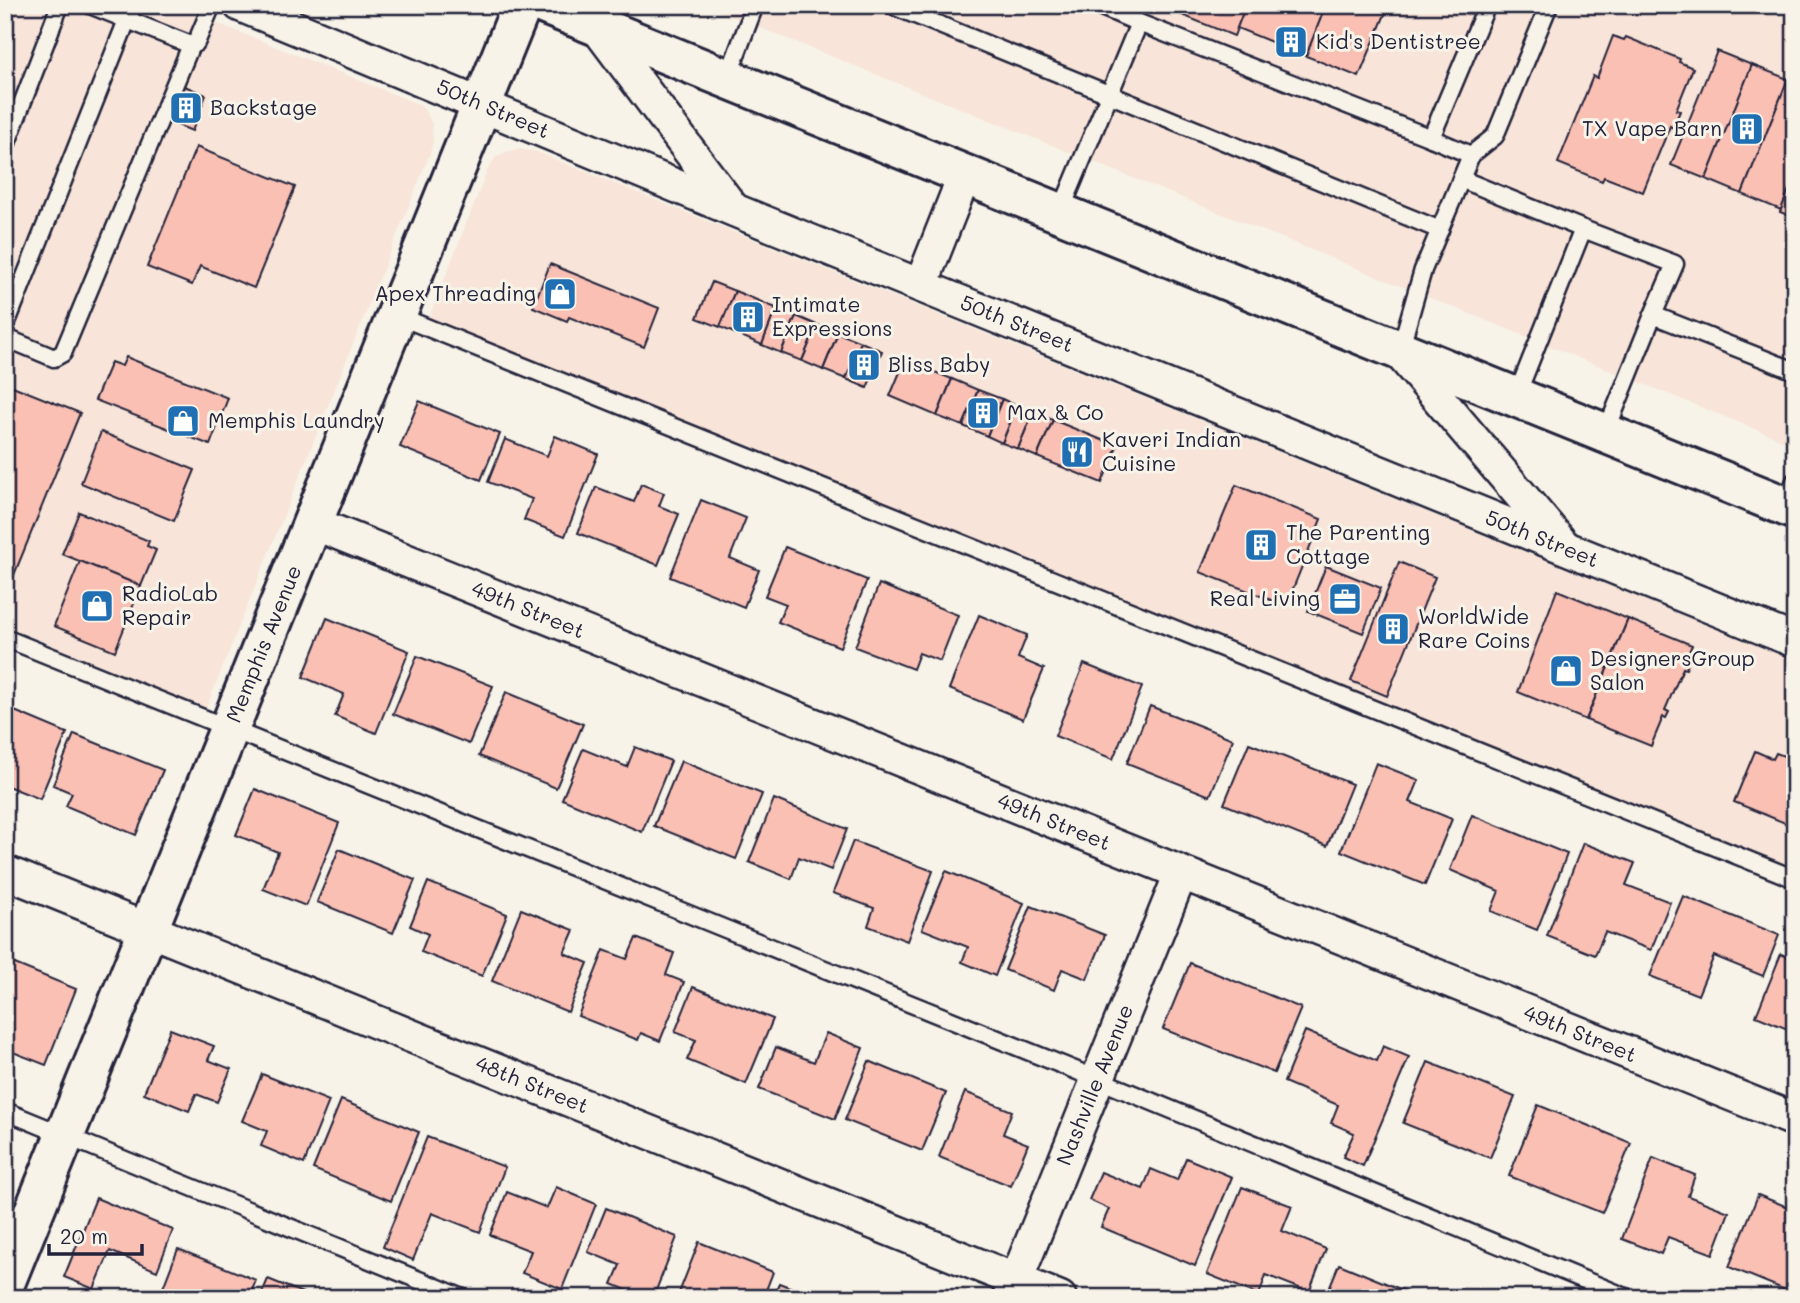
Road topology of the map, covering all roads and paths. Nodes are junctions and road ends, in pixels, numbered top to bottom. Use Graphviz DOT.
graph roads {
  1 [pos="60,5"];
  2 [pos="90,5"];
  3 [pos="212,5"];
  4 [pos="240,5"];
  5 [pos="522,5"];
  6 [pos="545,5"];
  7 [pos="755,5"];
  8 [pos="891,5"];
  9 [pos="1097,5"];
  10 [pos="1487,5"];
  11 [pos="1549,5"];
  12 [pos="130,13"];
  13 [pos="1139,23"];
  14 [pos="595,25"];
  15 [pos="191,45"];
  16 [pos="727,79"];
  17 [pos="1109,95"];
  18 [pos="481,104"];
  19 [pos="1431,138"];
  20 [pos="5,148"];
  21 [pos="1471,155"];
  22 [pos="965,174"];
  23 [pos="1461,180"];
  24 [pos="733,209"];
  25 [pos="1060,213"];
  26 [pos="1583,229"];
  27 [pos="1440,230"];
  28 [pos="921,285"];
  29 [pos="396,315"];
  30 [pos="1653,315"];
  31 [pos="5,327"];
  32 [pos="5,335"];
  33 [pos="1399,352"];
  34 [pos="1795,372"];
  35 [pos="1516,398"];
  36 [pos="1605,434"];
  37 [pos="1792,499"];
  38 [pos="313,523"];
  39 [pos="1566,549"];
  40 [pos="5,638"];
  41 [pos="1795,641"];
  42 [pos="230,728"];
  43 [pos="5,872"];
  44 [pos="1181,873"];
  45 [pos="1795,879"];
  46 [pos="148,930"];
  47 [pos="1097,1079"];
  48 [pos="5,1111"];
  49 [pos="1795,1120"];
  50 [pos="65,1136"];
  51 [pos="5,1283"];
  52 [pos="1012,1289"];
  53 [pos="463,1298"];
  54 [pos="1060,1298"];
  55 [pos="1628,1298"];
  1 -- 20 [label="lane"];
  2 -- 12 [label="lane"];
  3 -- 15 [label="lane"];
  4 -- 18 [label="street, 50th Street"];
  5 -- 18 [label="street, Memphis Avenue"];
  6 -- 14 [label="street"];
  7 -- 16 [label="lane"];
  8 -- 17 [label="lane"];
  9 -- 13 [label="lane"];
  10 -- 19 [label="lane"];
  11 -- 21 [label="lane"];
  12 -- 15 [label="lane"];
  12 -- 31 [label="lane"];
  13 -- 17 [label="lane"];
  13 -- 19 [label="lane"];
  14 -- 16 [label="street"];
  14 -- 24 [label="street"];
  15 -- 32 [label="lane"];
  16 -- 22 [label="street"];
  17 -- 25 [label="lane"];
  17 -- 27 [label="lane"];
  18 -- 24 [label="street, 50th Street"];
  18 -- 29 [label="street, Memphis Avenue"];
  19 -- 21 [label="lane"];
  21 -- 23 [label="lane"];
  22 -- 25 [label="street"];
  22 -- 28 [label="street"];
  23 -- 26 [label="lane"];
  23 -- 27 [label="lane"];
  24 -- 28 [label="street, 50th Street"];
  25 -- 33 [label="street"];
  26 -- 30 [label="lane"];
  26 -- 35 [label="lane"];
  27 -- 33 [label="lane"];
  28 -- 39 [label="street, 50th Street"];
  29 -- 38 [label="street, Memphis Avenue"];
  29 -- 45 [label="lane"];
  30 -- 34 [label="lane"];
  30 -- 36 [label="lane"];
  33 -- 35 [label="street"];
  33 -- 39 [label="street"];
  35 -- 36 [label="street"];
  36 -- 37 [label="street"];
  38 -- 42 [label="street, Memphis Avenue"];
  38 -- 44 [label="street, 49th Street"];
  39 -- 41 [label="street, 50th Street"];
  40 -- 42 [label="lane"];
  42 -- 46 [label="street, Memphis Avenue"];
  42 -- 47 [label="lane"];
  43 -- 46 [label="street, 48th Street"];
  44 -- 47 [label="street, Nashville Avenue"];
  44 -- 49 [label="street, 49th Street"];
  46 -- 50 [label="street, Memphis Avenue"];
  46 -- 52 [label="street, 48th Street"];
  47 -- 52 [label="street, Nashville Avenue"];
  47 -- 55 [label="lane"];
  48 -- 50 [label="lane"];
  50 -- 51 [label="street, Memphis Avenue"];
  50 -- 53 [label="lane"];
  52 -- 54 [label="street, 48th Street"];
}
